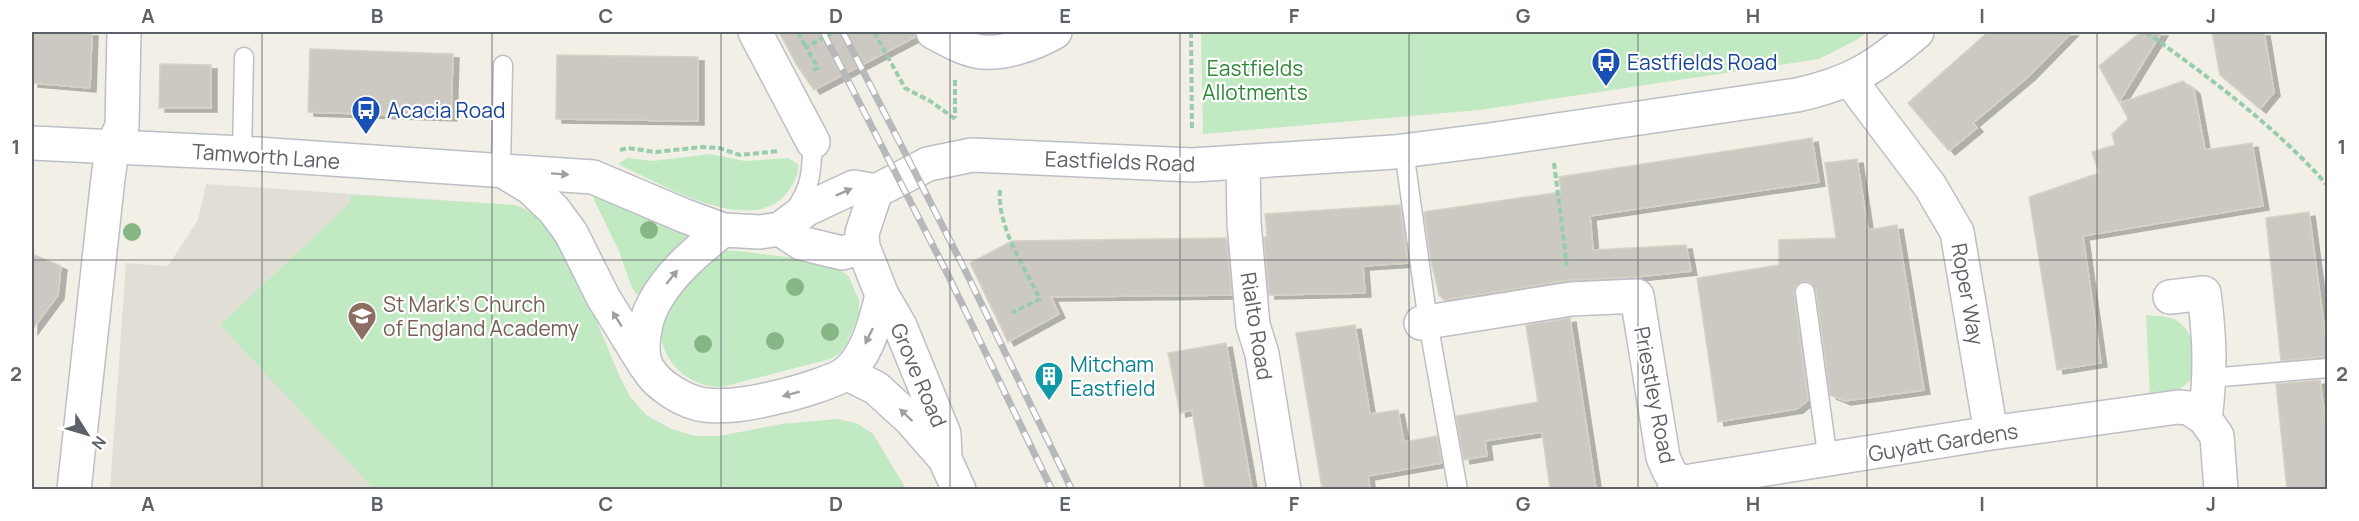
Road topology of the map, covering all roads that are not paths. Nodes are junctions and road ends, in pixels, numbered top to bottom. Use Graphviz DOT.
graph roads {
  1 [pos="124,32"];
  2 [pos="755,32"];
  3 [pos="933,32"];
  4 [pos="1055,32"];
  5 [pos="1917,32"];
  6 [pos="244,57"];
  7 [pos="503,65"];
  8 [pos="1850,80"];
  9 [pos="32,143"];
  10 [pos="800,146"];
  11 [pos="112,148"];
  12 [pos="1404,151"];
  13 [pos="242,153"];
  14 [pos="1243,162"];
  15 [pos="501,170"];
  16 [pos="876,191"];
  17 [pos="780,229"];
  18 [pos="723,230"];
  19 [pos="863,248"];
  20 [pos="1805,292"];
  21 [pos="882,294"];
  22 [pos="2170,297"];
  23 [pos="1425,323"];
  24 [pos="2328,368"];
  25 [pos="648,369"];
  26 [pos="846,373"];
  27 [pos="2210,378"];
  28 [pos="2205,418"];
  29 [pos="1991,433"];
  30 [pos="945,459"];
  31 [pos="1828,461"];
  32 [pos="1676,486"];
  33 [pos="74,489"];
  34 [pos="959,489"];
  35 [pos="1284,489"];
  36 [pos="1458,489"];
  37 [pos="2221,489"];
  1 -- 11 [label="street"];
  2 -- 10 [label="street"];
  3 -- 4 [label="street"];
  5 -- 8 [label="street, Eastfields Road"];
  6 -- 13 [label="lane"];
  7 -- 15 [label="lane"];
  8 -- 12 [label="street, Eastfields Road"];
  8 -- 29 [label="street, Roper Way"];
  9 -- 11 [label="street, Tamworth Lane"];
  10 -- 17 [label="lane"];
  11 -- 13 [label="street, Tamworth Lane"];
  11 -- 33 [label="street"];
  12 -- 14 [label="street, Eastfields Road"];
  12 -- 23 [label="lane"];
  13 -- 15 [label="street, Tamworth Lane"];
  14 -- 16 [label="street, Eastfields Road"];
  14 -- 35 [label="street, Rialto Road"];
  15 -- 18 [label="street, Tamworth Lane, one-way"];
  25 -- 15 [label="street, Tamworth Lane, one-way"];
  17 -- 16 [label="street, one-way"];
  16 -- 19 [label="street"];
  17 -- 18 [label="street"];
  17 -- 19 [label="street"];
  25 -- 18 [label="street, one-way"];
  19 -- 21 [label="street"];
  20 -- 31 [label="lane"];
  21 -- 26 [label="street, one-way"];
  21 -- 30 [label="street, Grove Road"];
  22 -- 27 [label="street"];
  23 -- 32 [label="street, Priestley Road"];
  23 -- 36 [label="lane"];
  24 -- 27 [label="lane"];
  26 -- 25 [label="street, one-way"];
  30 -- 26 [label="street, Grove Road, one-way"];
  27 -- 28 [label="street"];
  28 -- 29 [label="street, Guyatt Gardens"];
  28 -- 37 [label="street"];
  29 -- 31 [label="street, Guyatt Gardens"];
  30 -- 34 [label="street, Grove Road"];
  31 -- 32 [label="street, Guyatt Gardens"];
}
